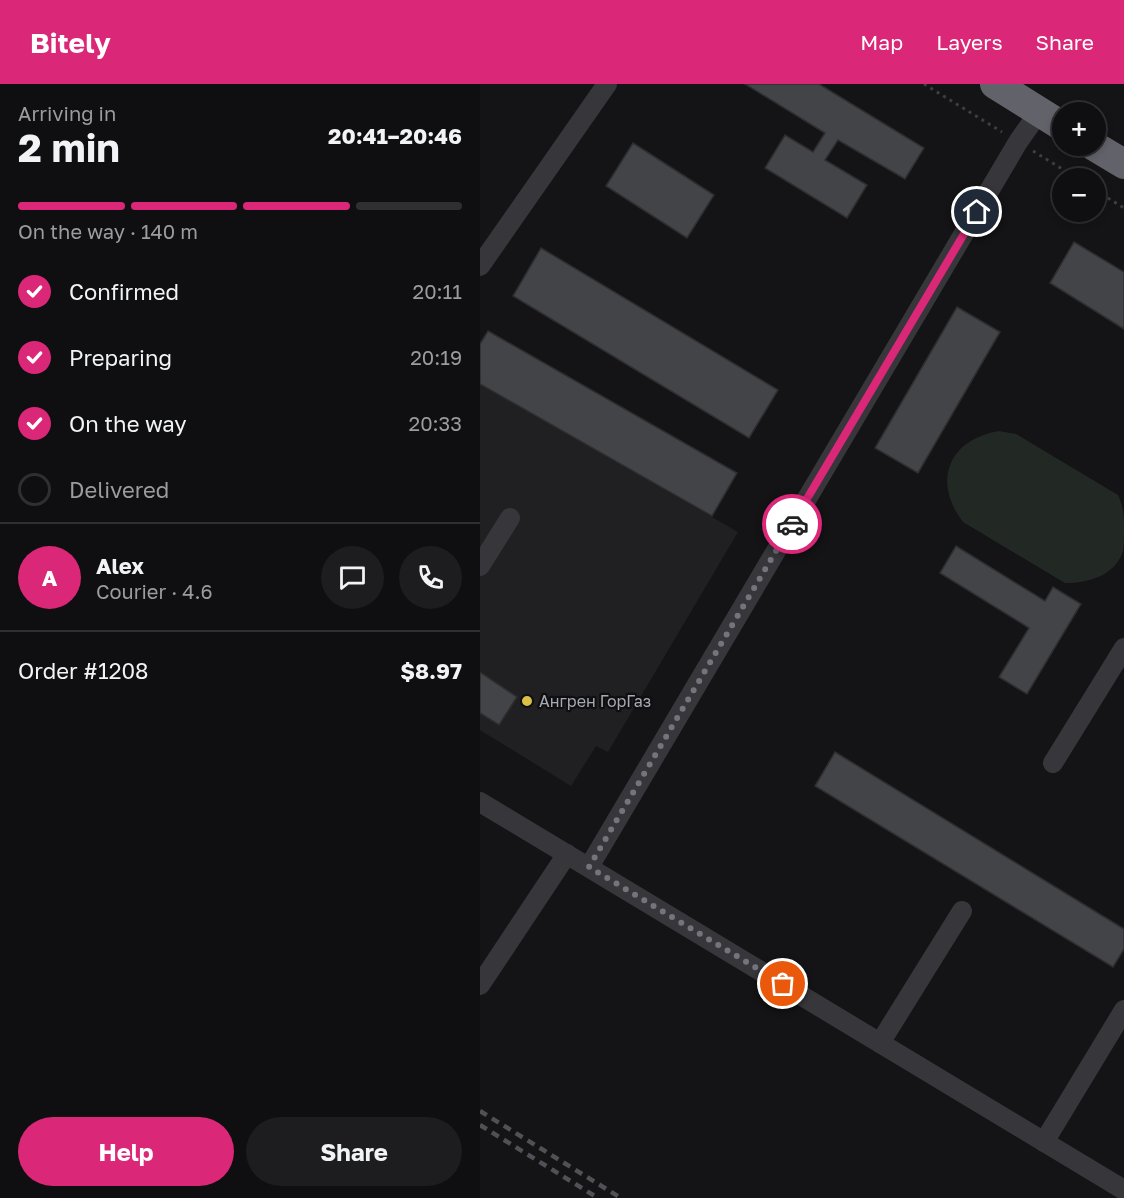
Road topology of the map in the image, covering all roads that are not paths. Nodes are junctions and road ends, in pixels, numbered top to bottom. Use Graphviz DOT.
graph roads {
  1 [pos="607,84"];
  2 [pos="995,84"];
  3 [pos="1029,84"];
  4 [pos="1059,102"];
  5 [pos="1051,119"];
  6 [pos="1106,132"];
  7 [pos="1124,143"];
  8 [pos="1106,153"];
  9 [pos="1124,164"];
  10 [pos="480,266"];
  11 [pos="510,518"];
  12 [pos="480,566"];
  13 [pos="1124,648"];
  14 [pos="1053,763"];
  15 [pos="480,802"];
  16 [pos="567,854"];
  17 [pos="589,867"];
  18 [pos="962,911"];
  19 [pos="480,985"];
  20 [pos="1124,1010"];
  21 [pos="880,1043"];
  22 [pos="1044,1142"];
  23 [pos="1124,1190"];
  1 -- 10 [label="street"];
  2 -- 5 [label="highway"];
  3 -- 4 [label="highway"];
  5 -- 17 [label="street"];
  6 -- 7 [label="highway"];
  8 -- 9 [label="highway"];
  11 -- 12 [label="street"];
  13 -- 14 [label="street"];
  15 -- 16 [label="street"];
  16 -- 17 [label="street"];
  16 -- 19 [label="street"];
  17 -- 21 [label="street"];
  18 -- 21 [label="street"];
  20 -- 22 [label="street"];
  21 -- 22 [label="street"];
  22 -- 23 [label="street"];
}
